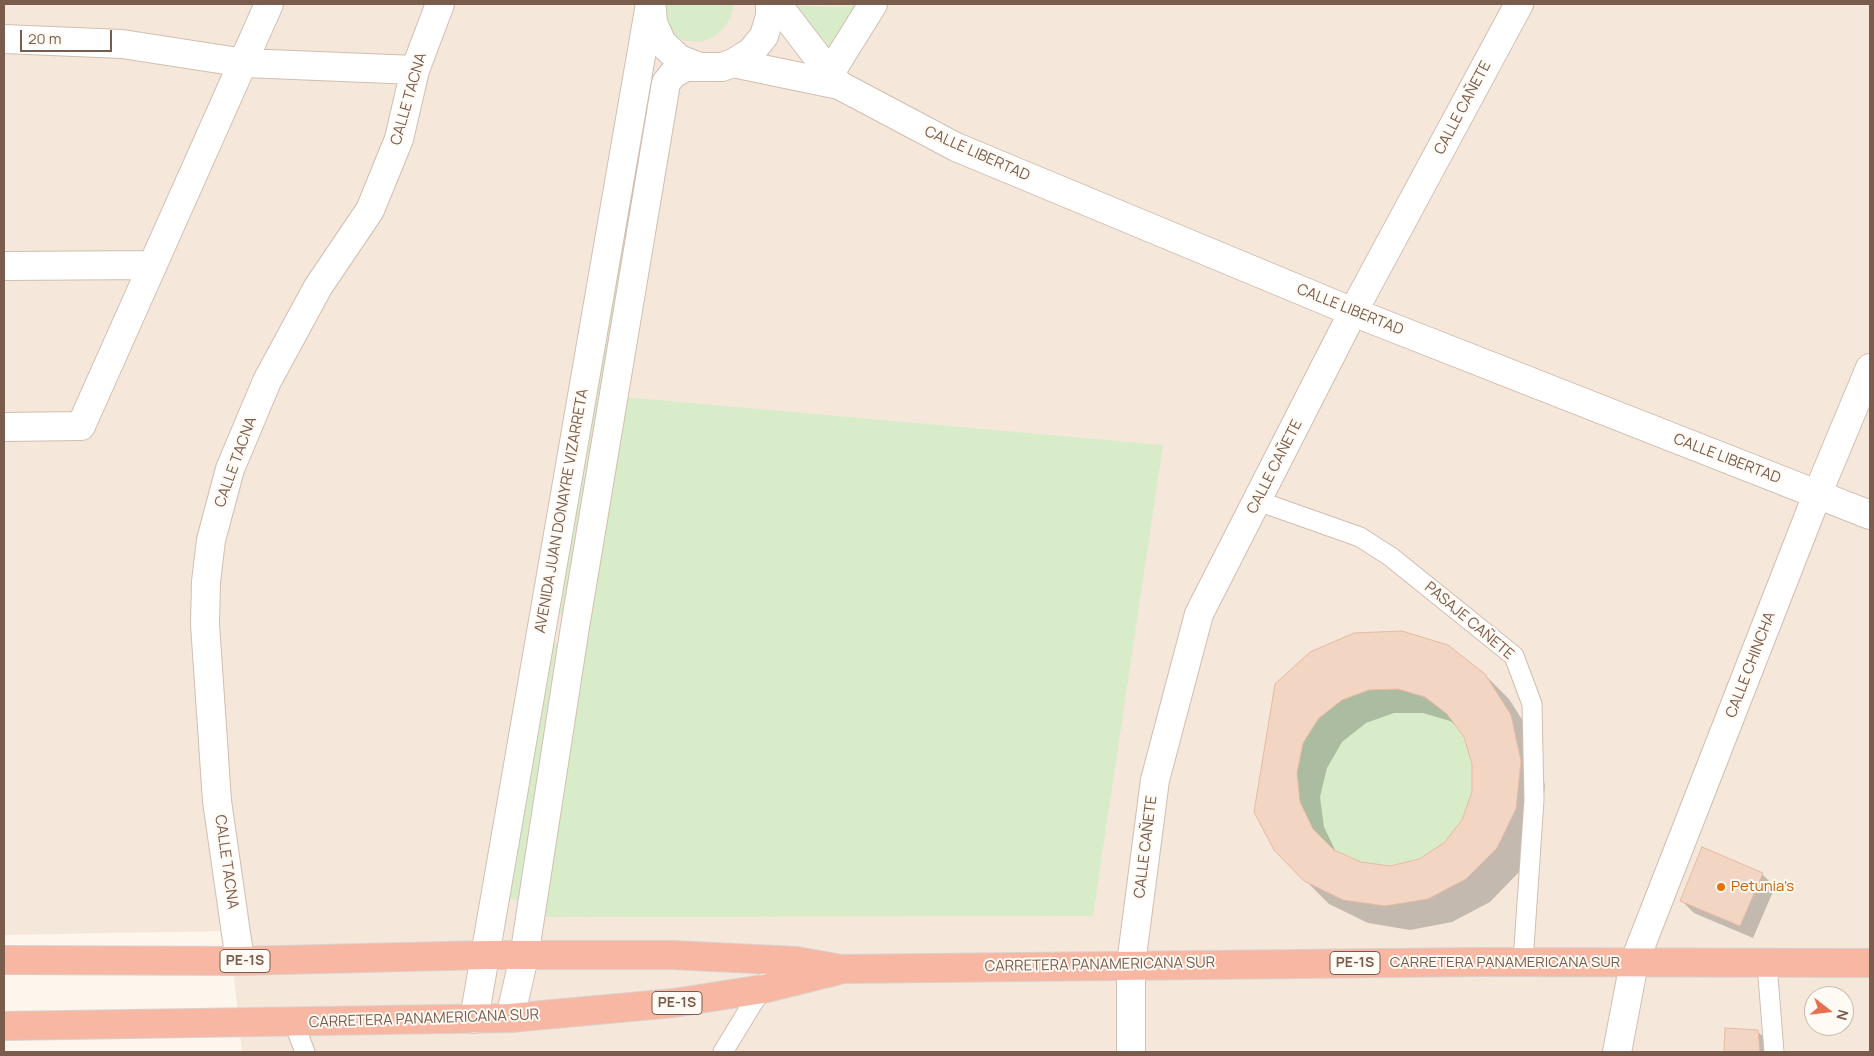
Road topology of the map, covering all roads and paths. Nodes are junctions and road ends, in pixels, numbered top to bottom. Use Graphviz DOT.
graph roads {
  1 [pos="269,4"];
  2 [pos="440,4"];
  3 [pos="651,4"];
  4 [pos="770,4"];
  5 [pos="777,4"];
  6 [pos="873,4"];
  7 [pos="1519,4"];
  8 [pos="4,39"];
  9 [pos="245,63"];
  10 [pos="733,63"];
  11 [pos="700,67"];
  12 [pos="415,70"];
  13 [pos="835,79"];
  14 [pos="4,266"];
  15 [pos="153,266"];
  16 [pos="1353,312"];
  17 [pos="1870,368"];
  18 [pos="4,427"];
  19 [pos="1818,495"];
  20 [pos="1258,501"];
  21 [pos="1870,515"];
  22 [pos="544,618"];
  23 [pos="575,627"];
  24 [pos="487,955"];
  25 [pos="524,957"];
  26 [pos="774,959"];
  27 [pos="4,960"];
  28 [pos="240,961"];
  29 [pos="1523,962"];
  30 [pos="1634,963"];
  31 [pos="1870,963"];
  32 [pos="1131,964"];
  33 [pos="1767,964"];
  34 [pos="840,969"];
  35 [pos="763,989"];
  36 [pos="510,1018"];
  37 [pos="474,1019"];
  38 [pos="294,1023"];
  39 [pos="4,1026"];
  40 [pos="305,1052"];
  41 [pos="723,1052"];
  42 [pos="1131,1052"];
  43 [pos="1617,1052"];
  44 [pos="1774,1052"];
  1 -- 9 [label="street"];
  2 -- 12 [label="street, CALLE TACNA"];
  3 -- 11 [label="street"];
  3 -- 22 [label="street, AVENIDA JUAN DONAYRE VIZARRETA"];
  4 -- 10 [label="street"];
  5 -- 13 [label="street"];
  6 -- 13 [label="street"];
  7 -- 16 [label="street, CALLE CAÑETE"];
  8 -- 9 [label="street"];
  9 -- 12 [label="street"];
  9 -- 15 [label="street"];
  10 -- 11 [label="street, AVENIDA JUAN DONAYRE VIZARRETA"];
  10 -- 13 [label="street"];
  11 -- 23 [label="street, AVENIDA JUAN DONAYRE VIZARRETA"];
  12 -- 28 [label="street, CALLE TACNA"];
  13 -- 16 [label="street, CALLE LIBERTAD"];
  14 -- 15 [label="street"];
  15 -- 18 [label="street"];
  16 -- 19 [label="street, CALLE LIBERTAD"];
  16 -- 20 [label="street, CALLE CAÑETE"];
  17 -- 19 [label="street, CALLE CHINCHA"];
  19 -- 21 [label="street, CALLE LIBERTAD"];
  19 -- 30 [label="street, CALLE CHINCHA"];
  20 -- 29 [label="lane, PASAJE CAÑETE"];
  20 -- 32 [label="street, CALLE CAÑETE"];
  22 -- 23 [label="street"];
  22 -- 24 [label="street, AVENIDA JUAN DONAYRE VIZARRETA"];
  23 -- 25 [label="street, AVENIDA JUAN DONAYRE VIZARRETA"];
  24 -- 25 [label="highway, CARRETERA PANAMERICANA SUR / PE-1S"];
  24 -- 28 [label="highway, CARRETERA PANAMERICANA SUR / PE-1S"];
  24 -- 37 [label="street, AVENIDA JUAN DONAYRE VIZARRETA"];
  25 -- 26 [label="highway, CARRETERA PANAMERICANA SUR / PE-1S"];
  25 -- 36 [label="street, AVENIDA JUAN DONAYRE VIZARRETA"];
  26 -- 34 [label="highway, CARRETERA PANAMERICANA SUR / PE-1S"];
  26 -- 35 [label="lane"];
  27 -- 28 [label="highway, CARRETERA PANAMERICANA SUR / PE-1S"];
  29 -- 30 [label="highway, CARRETERA PANAMERICANA SUR / PE-1S"];
  29 -- 32 [label="highway, CARRETERA PANAMERICANA SUR / PE-1S"];
  30 -- 33 [label="highway, CARRETERA PANAMERICANA SUR / PE-1S"];
  30 -- 43 [label="street, CALLE CHINCHA"];
  31 -- 33 [label="highway, CARRETERA PANAMERICANA SUR / PE-1S"];
  32 -- 34 [label="highway, CARRETERA PANAMERICANA SUR / PE-1S"];
  32 -- 42 [label="street, CALLE CAÑETE"];
  33 -- 44 [label="lane"];
  34 -- 35 [label="highway, CARRETERA PANAMERICANA SUR / PE-1S"];
  35 -- 36 [label="highway, CARRETERA PANAMERICANA SUR / PE-1S"];
  35 -- 41 [label="lane"];
  36 -- 37 [label="highway, CARRETERA PANAMERICANA SUR / PE-1S"];
  37 -- 38 [label="highway, CARRETERA PANAMERICANA SUR / PE-1S"];
  38 -- 39 [label="highway, CARRETERA PANAMERICANA SUR / PE-1S"];
  38 -- 40 [label="lane"];
}
